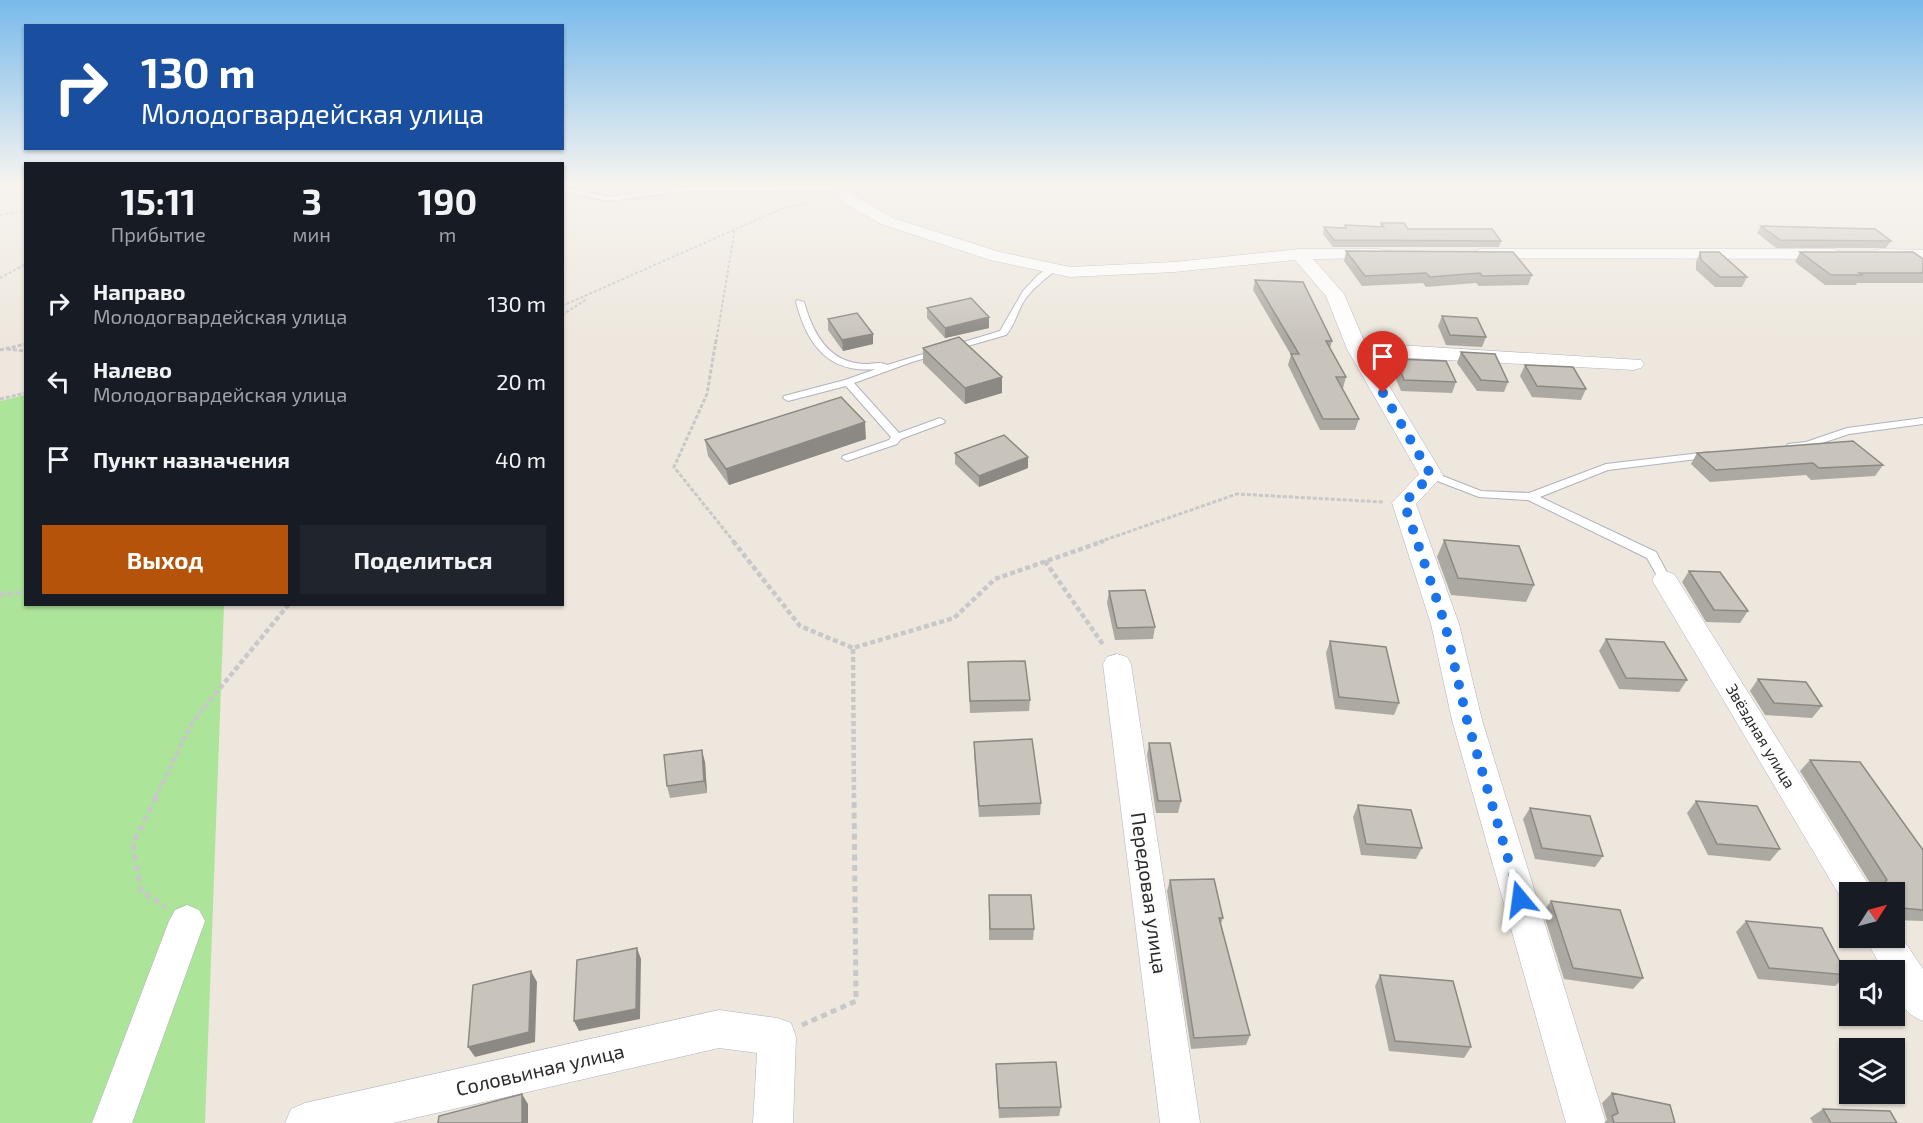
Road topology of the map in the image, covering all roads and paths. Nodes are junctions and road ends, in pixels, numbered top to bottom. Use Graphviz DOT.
graph roads {
  1 [pos="721,235"];
  2 [pos="734,235"];
  3 [pos="932,235"];
  4 [pos="1299,254"];
  5 [pos="1393,254"];
  6 [pos="1464,254"];
  7 [pos="1923,255"];
  8 [pos="24,265"];
  9 [pos="1054,268"];
  10 [pos="0,278"];
  11 [pos="592,295"];
  12 [pos="800,302"];
  13 [pos="564,305"];
  14 [pos="564,314"];
  15 [pos="24,344"];
  16 [pos="1,349"];
  17 [pos="1357,350"];
  18 [pos="24,351"];
  19 [pos="909,360"];
  20 [pos="1634,364"];
  21 [pos="848,382"];
  22 [pos="24,393"];
  23 [pos="788,398"];
  24 [pos="0,399"];
  25 [pos="940,421"];
  26 [pos="1923,421"];
  27 [pos="897,436"];
  28 [pos="1783,447"];
  29 [pos="1724,454"];
  30 [pos="847,458"];
  31 [pos="1431,475"];
  32 [pos="1530,497"];
  33 [pos="1404,503"];
  34 [pos="1045,561"];
  35 [pos="1665,580"];
  36 [pos="24,592"];
  37 [pos="0,595"];
  38 [pos="287,606"];
  39 [pos="853,648"];
  40 [pos="1117,664"];
  41 [pos="1850,882"];
  42 [pos="187,921"];
  43 [pos="1889,948"];
  44 [pos="1923,1003"];
  45 [pos="777,1037"];
  46 [pos="112,1123"];
  47 [pos="305,1123"];
  48 [pos="773,1123"];
  49 [pos="1180,1123"];
  50 [pos="1586,1123"];
  1 -- 11 [label="path"];
  2 -- 39 [label="path"];
  3 -- 9 [label="street"];
  4 -- 5 [label="street"];
  4 -- 9 [label="street"];
  4 -- 17 [label="street"];
  6 -- 7 [label="street"];
  8 -- 10 [label="path"];
  9 -- 19 [label="lane"];
  11 -- 13 [label="path"];
  11 -- 14 [label="path"];
  12 -- 19 [label="lane"];
  15 -- 16 [label="path"];
  16 -- 18 [label="path"];
  17 -- 20 [label="street"];
  17 -- 31 [label="street"];
  19 -- 21 [label="lane"];
  21 -- 23 [label="lane"];
  21 -- 27 [label="lane"];
  22 -- 24 [label="path"];
  25 -- 27 [label="lane"];
  26 -- 28 [label="lane"];
  27 -- 30 [label="lane"];
  29 -- 32 [label="lane"];
  31 -- 32 [label="lane"];
  31 -- 33 [label="street"];
  32 -- 35 [label="lane"];
  33 -- 34 [label="path"];
  33 -- 50 [label="street"];
  34 -- 39 [label="path"];
  34 -- 40 [label="path"];
  35 -- 41 [label="street, Звёздная улица"];
  36 -- 37 [label="path"];
  38 -- 42 [label="path"];
  39 -- 45 [label="path"];
  40 -- 49 [label="street, Передовая улица"];
  42 -- 46 [label="street"];
  43 -- 44 [label="street"];
  45 -- 47 [label="street, Соловьиная улица"];
  45 -- 48 [label="street"];
}
